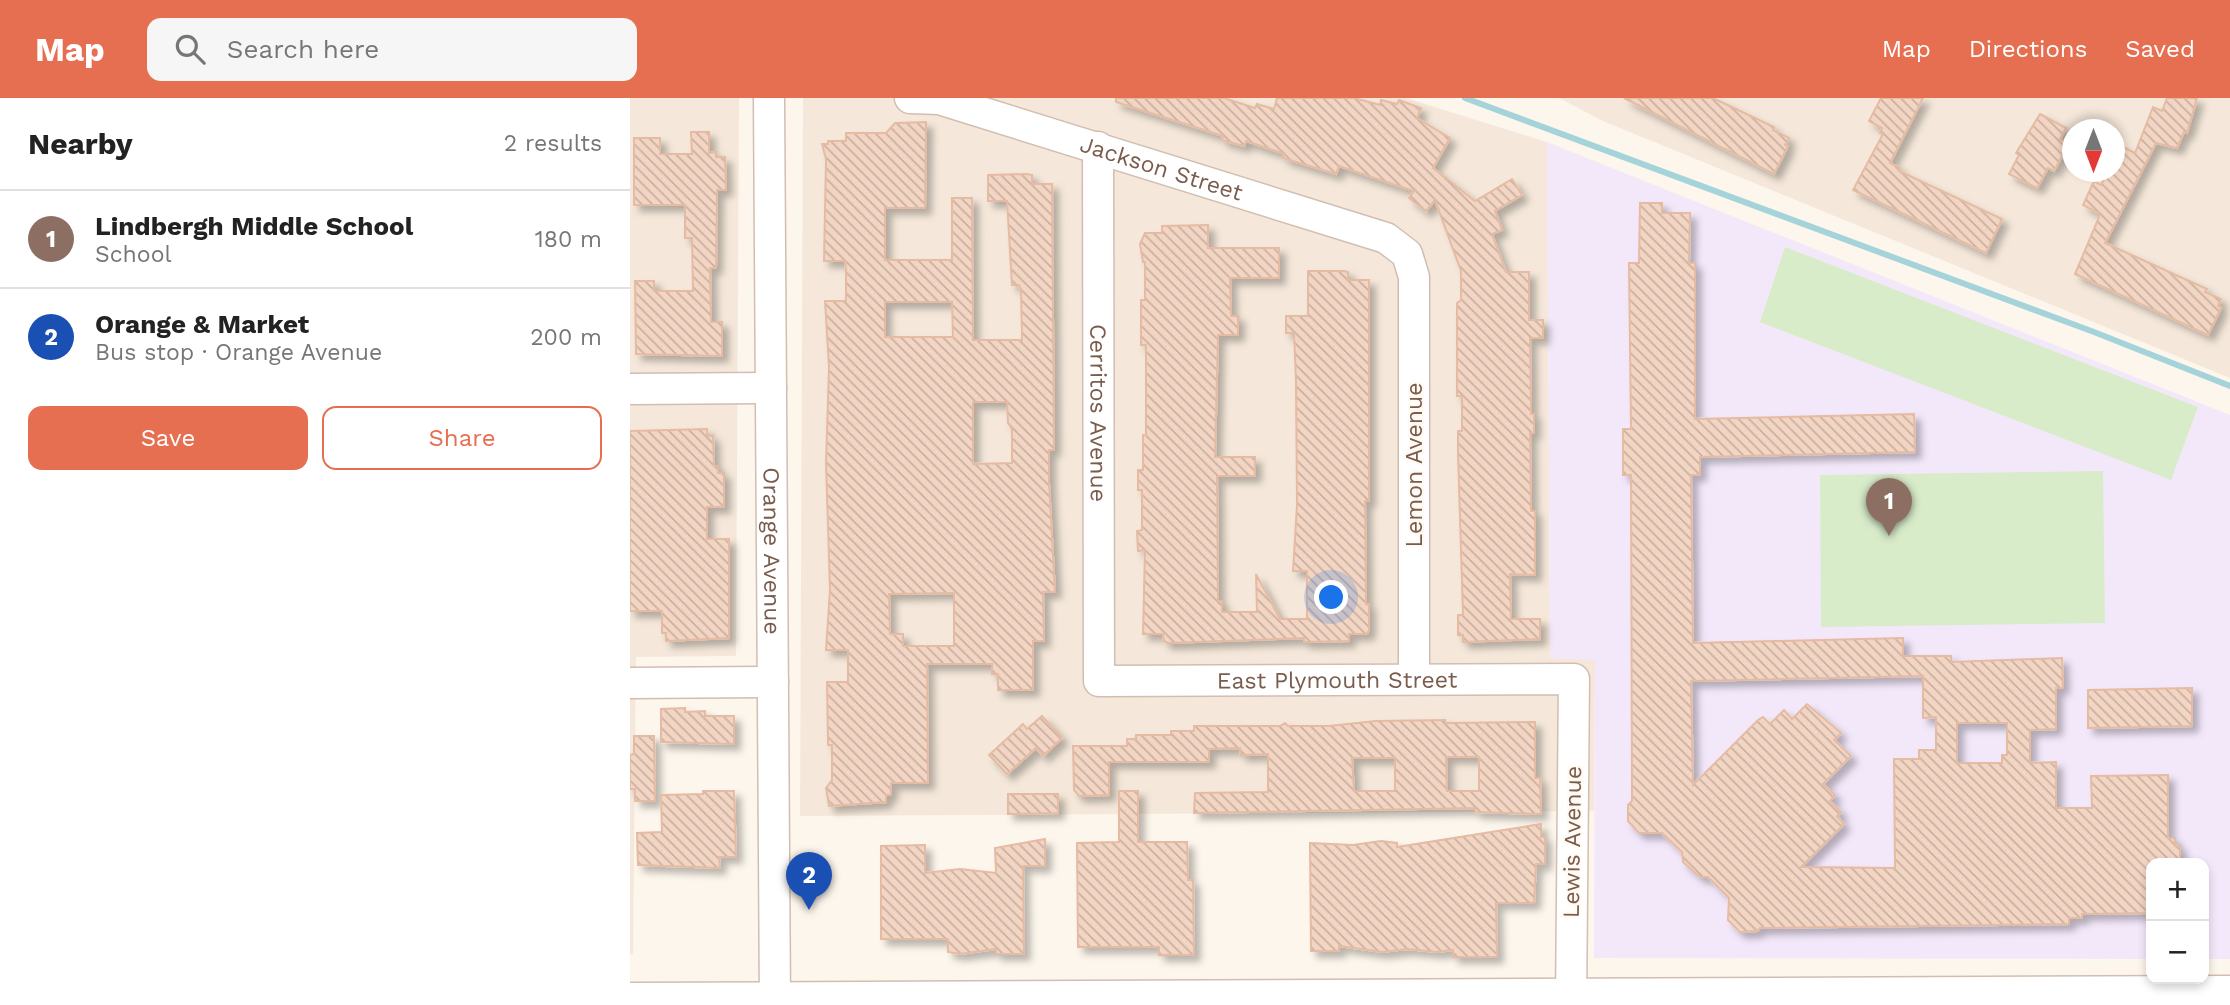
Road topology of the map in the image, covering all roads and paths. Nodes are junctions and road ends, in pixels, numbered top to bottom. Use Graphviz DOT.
graph roads {
  1 [pos="769,98"];
  2 [pos="910,98"];
  3 [pos="1098,147"];
  4 [pos="1407,254"];
  5 [pos="771,388"];
  6 [pos="630,389"];
  7 [pos="1414,678"];
  8 [pos="1574,679"];
  9 [pos="1099,681"];
  10 [pos="773,682"];
  11 [pos="630,683"];
  12 [pos="2230,991"];
  13 [pos="630,998"];
  14 [pos="1305,999"];
  15 [pos="1571,999"];
  16 [pos="2129,999"];
  17 [pos="1042,1000"];
  18 [pos="1848,1000"];
  19 [pos="775,1001"];
  1 -- 5 [label="street, Orange Avenue"];
  2 -- 3 [label="street, Jackson Street"];
  3 -- 4 [label="street, Jackson Street"];
  3 -- 9 [label="street, Cerritos Avenue"];
  4 -- 7 [label="street, Lemon Avenue"];
  5 -- 6 [label="street"];
  5 -- 10 [label="street, Orange Avenue"];
  7 -- 8 [label="street, East Plymouth Street"];
  7 -- 9 [label="street, East Plymouth Street"];
  8 -- 15 [label="street, Lewis Avenue"];
  10 -- 11 [label="street"];
  10 -- 19 [label="street, Orange Avenue"];
  12 -- 16 [label="street"];
  13 -- 19 [label="street"];
  14 -- 15 [label="street"];
  14 -- 17 [label="street"];
  15 -- 18 [label="street"];
  16 -- 18 [label="street"];
  17 -- 19 [label="street"];
}
